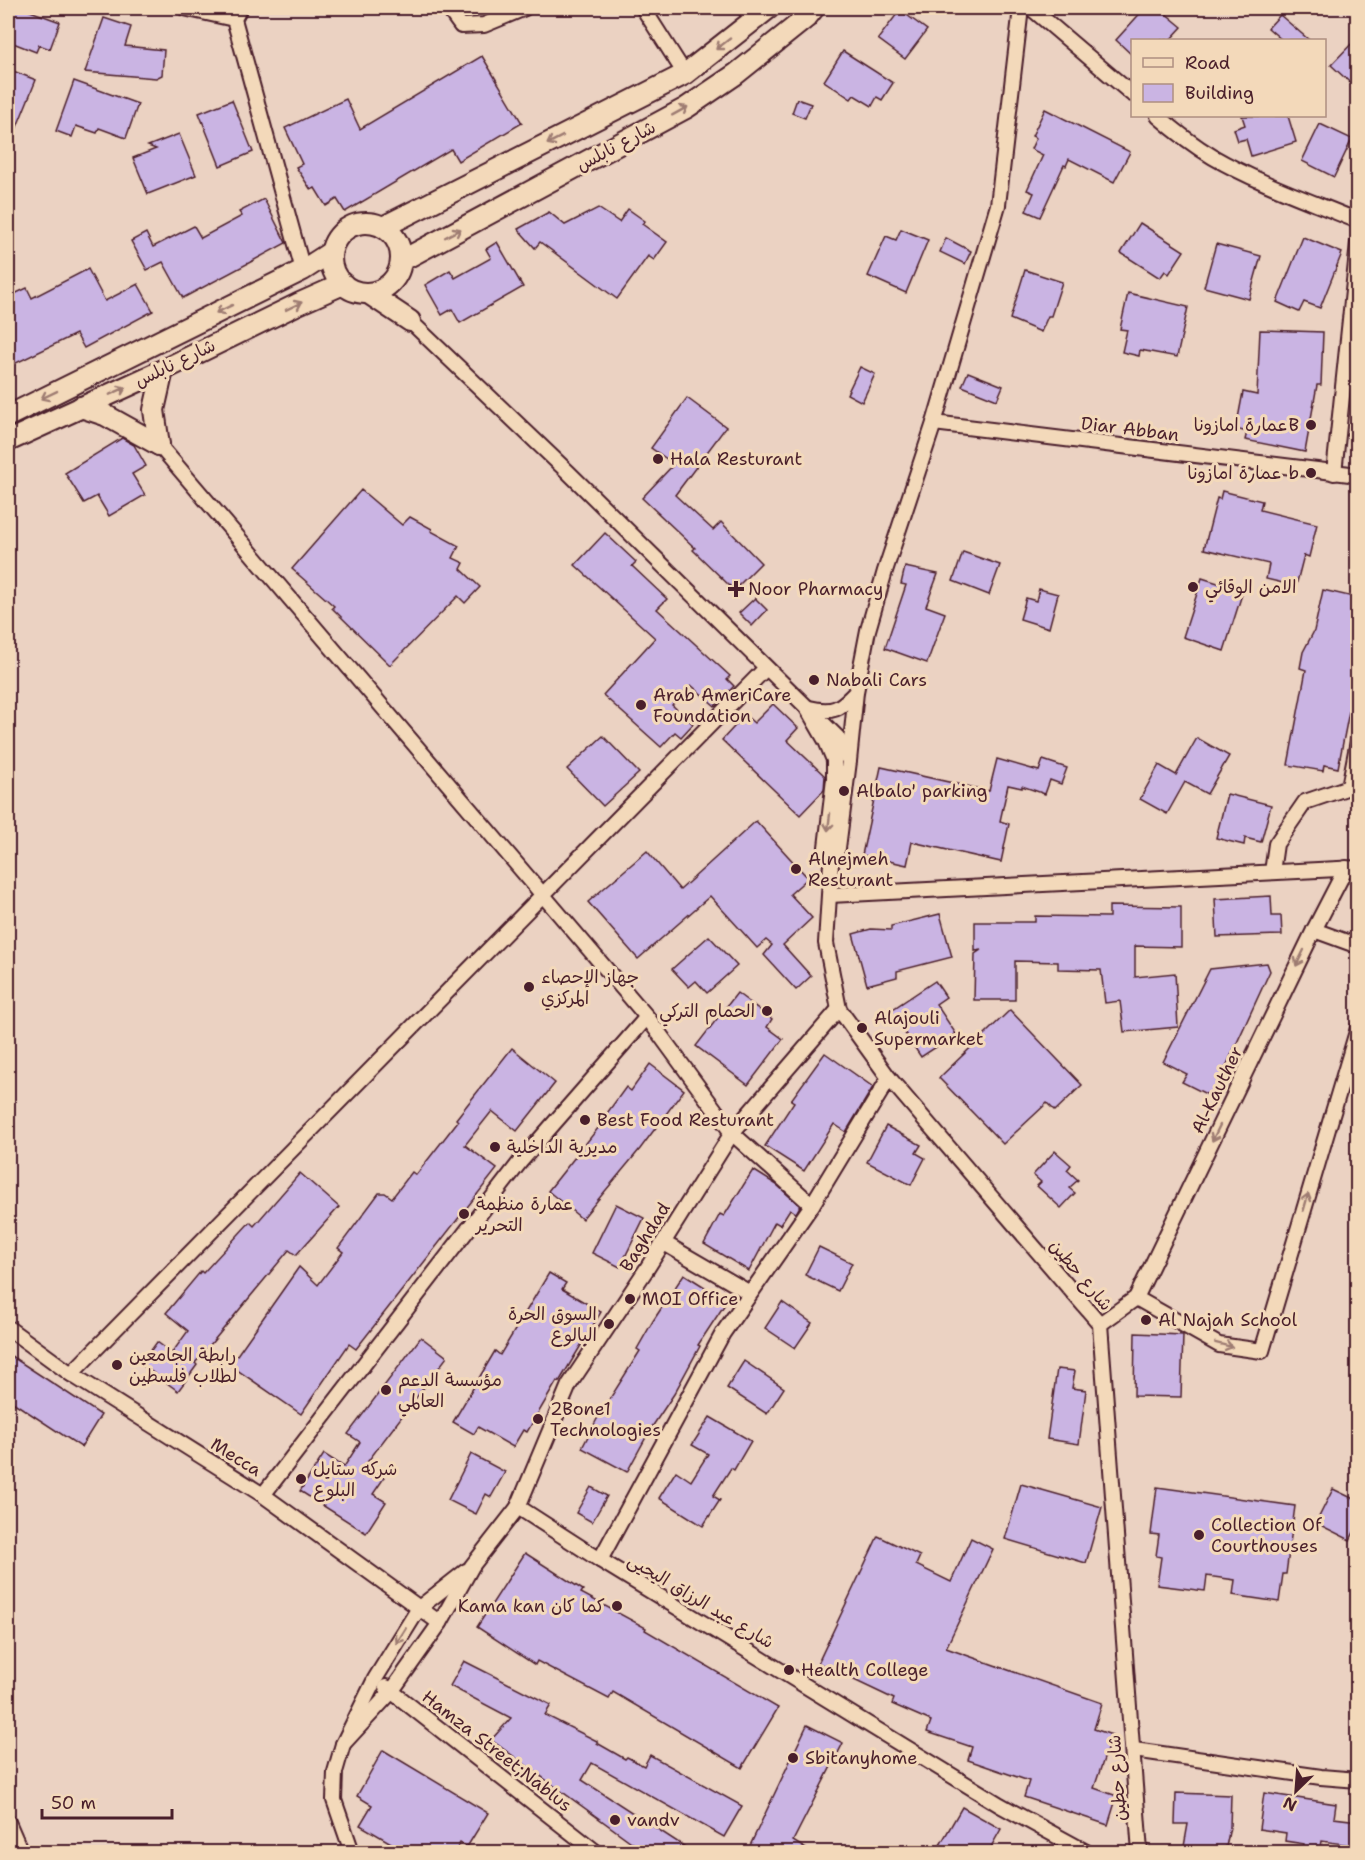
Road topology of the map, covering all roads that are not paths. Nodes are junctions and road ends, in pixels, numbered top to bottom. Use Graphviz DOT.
graph roads {
  1 [pos="184,8"];
  2 [pos="448,8"];
  3 [pos="525,8"];
  4 [pos="643,8"];
  5 [pos="814,8"];
  6 [pos="1021,8"];
  7 [pos="1031,8"];
  8 [pos="756,11"];
  9 [pos="237,13"];
  10 [pos="685,74"];
  11 [pos="1131,93"];
  12 [pos="1159,117"];
  13 [pos="1358,221"];
  14 [pos="383,227"];
  15 [pos="1358,243"];
  16 [pos="331,252"];
  17 [pos="399,268"];
  18 [pos="303,270"];
  19 [pos="343,284"];
  20 [pos="368,293"];
  21 [pos="410,321"];
  22 [pos="163,370"];
  23 [pos="81,407"];
  24 [pos="8,416"];
  25 [pos="934,423"];
  26 [pos="8,441"];
  27 [pos="159,445"];
  28 [pos="1334,473"];
  29 [pos="1358,475"];
  30 [pos="766,668"];
  31 [pos="856,692"];
  32 [pos="807,708"];
  33 [pos="854,723"];
  34 [pos="832,739"];
  35 [pos="1358,741"];
  36 [pos="849,761"];
  37 [pos="831,863"];
  38 [pos="1352,868"];
  39 [pos="1272,872"];
  40 [pos="544,894"];
  41 [pos="830,895"];
  42 [pos="1314,930"];
  43 [pos="1358,946"];
  44 [pos="839,1009"];
  45 [pos="647,1017"];
  46 [pos="1358,1028"];
  47 [pos="889,1078"];
  48 [pos="732,1133"];
  49 [pos="812,1205"];
  50 [pos="664,1243"];
  51 [pos="750,1293"];
  52 [pos="1136,1298"];
  53 [pos="1100,1324"];
  54 [pos="8,1328"];
  55 [pos="71,1374"];
  56 [pos="263,1495"];
  57 [pos="518,1507"];
  58 [pos="600,1560"];
  59 [pos="472,1566"];
  60 [pos="419,1608"];
  61 [pos="440,1623"];
  62 [pos="375,1679"];
  63 [pos="391,1692"];
  64 [pos="344,1744"];
  65 [pos="1134,1750"];
  66 [pos="1358,1780"];
  67 [pos="8,1822"];
  68 [pos="21,1852"];
  69 [pos="351,1852"];
  70 [pos="596,1852"];
  71 [pos="1086,1852"];
  72 [pos="1140,1852"];
  1 -- 9 [label="street"];
  2 -- 3 [label="street"];
  4 -- 10 [label="street"];
  17 -- 5 [label="main road, شارع نابلس, one-way"];
  6 -- 25 [label="street"];
  7 -- 11 [label="street"];
  8 -- 10 [label="main road, شارع نابلس, one-way"];
  9 -- 18 [label="street"];
  10 -- 14 [label="main road, شارع نابلس, one-way"];
  12 -- 13 [label="street"];
  14 -- 16 [label="main road"];
  14 -- 17 [label="main road"];
  15 -- 28 [label="street"];
  16 -- 18 [label="main road, شارع نابلس"];
  16 -- 19 [label="main road"];
  17 -- 20 [label="main road"];
  17 -- 21 [label="main road"];
  18 -- 24 [label="main road, شارع نابلس, one-way"];
  19 -- 20 [label="main road"];
  22 -- 19 [label="main road, شارع نابلس, one-way"];
  20 -- 21 [label="main road"];
  21 -- 30 [label="street"];
  23 -- 22 [label="main road, شارع نابلس, one-way"];
  22 -- 27 [label="main road"];
  23 -- 26 [label="main road, شارع نابلس"];
  23 -- 27 [label="main road"];
  25 -- 28 [label="street, Diar Abban"];
  25 -- 31 [label="street"];
  27 -- 40 [label="street"];
  28 -- 29 [label="street, Diar Abban"];
  30 -- 32 [label="street"];
  30 -- 40 [label="street"];
  31 -- 32 [label="street"];
  31 -- 33 [label="street"];
  32 -- 34 [label="street"];
  33 -- 34 [label="street"];
  33 -- 36 [label="street"];
  34 -- 36 [label="street"];
  34 -- 37 [label="street, one-way"];
  35 -- 39 [label="street"];
  36 -- 37 [label="street"];
  37 -- 41 [label="street, شارع حطين"];
  38 -- 39 [label="street"];
  38 -- 42 [label="street, Al-Kauther"];
  39 -- 41 [label="street"];
  40 -- 45 [label="street"];
  40 -- 55 [label="street"];
  41 -- 44 [label="street, شارع حطين"];
  42 -- 43 [label="street"];
  42 -- 52 [label="street, Al-Kauther, one-way"];
  44 -- 47 [label="street, شارع حطين"];
  44 -- 48 [label="street, Baghdad"];
  45 -- 48 [label="street"];
  45 -- 56 [label="street"];
  52 -- 46 [label="street, one-way"];
  47 -- 49 [label="street"];
  47 -- 53 [label="street, شارع حطين"];
  48 -- 49 [label="street"];
  48 -- 50 [label="street, Baghdad"];
  49 -- 51 [label="street"];
  50 -- 51 [label="street"];
  50 -- 57 [label="street, Baghdad"];
  51 -- 58 [label="street"];
  52 -- 53 [label="street, Al-Kauther"];
  53 -- 65 [label="street, شارع حطين"];
  54 -- 55 [label="street, Mecca"];
  55 -- 56 [label="street, Mecca"];
  56 -- 60 [label="street, Mecca"];
  57 -- 58 [label="street, شارع عبد الرزاق اليحيى"];
  57 -- 59 [label="street"];
  58 -- 71 [label="street, شارع عبد الرزاق اليحيى"];
  59 -- 60 [label="street"];
  59 -- 61 [label="street"];
  60 -- 61 [label="street, Mecca"];
  60 -- 62 [label="street, one-way"];
  61 -- 63 [label="street"];
  62 -- 63 [label="street, Hamza Street;Nablus"];
  62 -- 64 [label="street"];
  63 -- 64 [label="street"];
  63 -- 70 [label="street, Hamza Street;Nablus"];
  64 -- 69 [label="street"];
  65 -- 66 [label="street"];
  65 -- 72 [label="street, شارع حطين"];
  67 -- 68 [label="street"];
}
